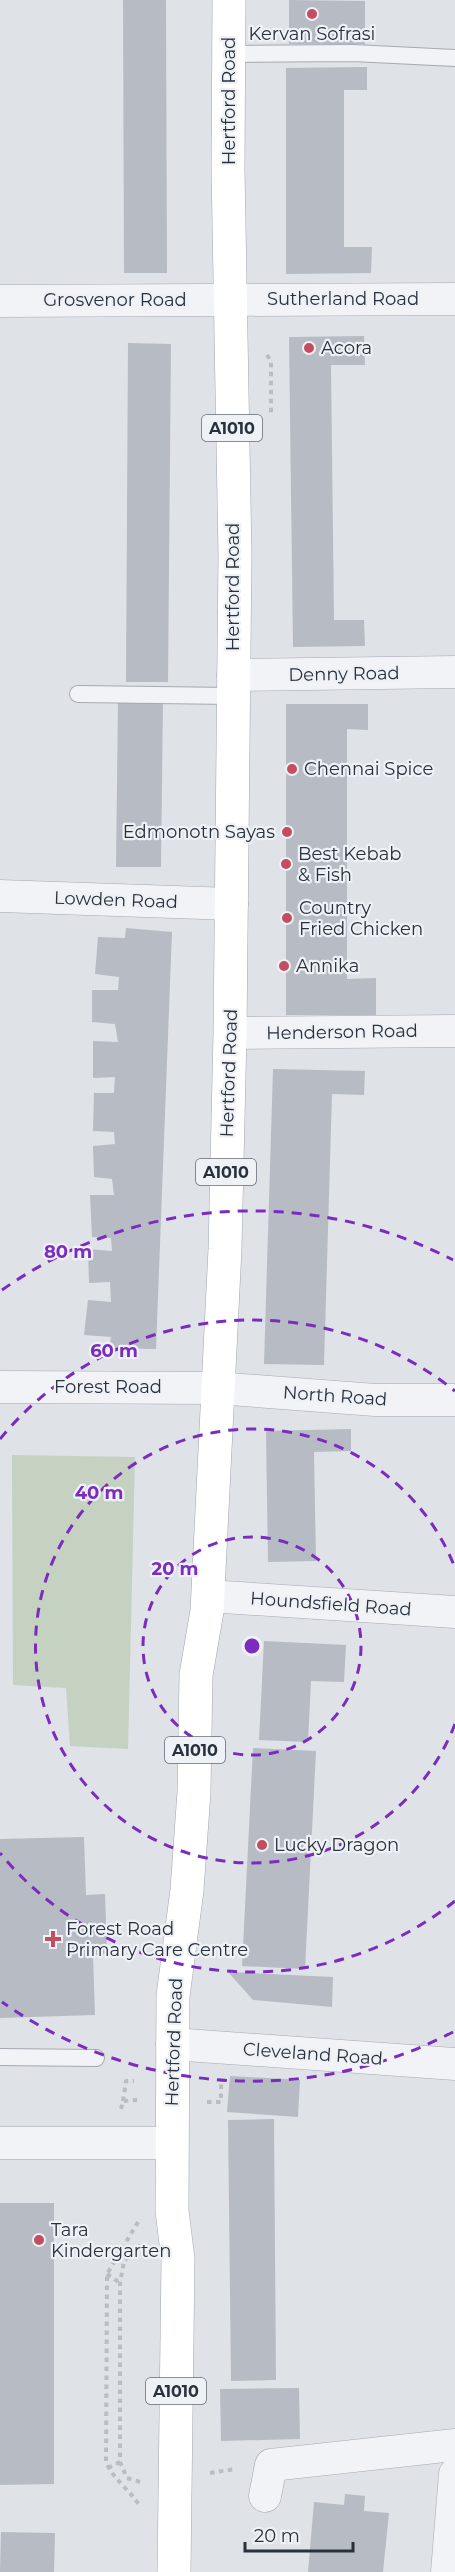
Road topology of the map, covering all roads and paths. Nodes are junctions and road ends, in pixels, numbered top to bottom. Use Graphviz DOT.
graph roads {
  1 [pos="228,0"];
  2 [pos="229,54"];
  3 [pos="455,58"];
  4 [pos="231,299"];
  5 [pos="455,299"];
  6 [pos="0,301"];
  7 [pos="455,672"];
  8 [pos="233,686"];
  9 [pos="78,694"];
  10 [pos="0,897"];
  11 [pos="232,904"];
  12 [pos="455,1031"];
  13 [pos="230,1033"];
  14 [pos="0,1387"];
  15 [pos="216,1388"];
  16 [pos="455,1400"];
  17 [pos="207,1596"];
  18 [pos="455,1612"];
  19 [pos="172,2044"];
  20 [pos="0,2057"];
  21 [pos="96,2058"];
  22 [pos="455,2064"];
  23 [pos="221,2076"];
  24 [pos="134,2081"];
  25 [pos="123,2101"];
  26 [pos="203,2102"];
  27 [pos="0,2143"];
  28 [pos="171,2143"];
  29 [pos="140,2212"];
  30 [pos="146,2241"];
  31 [pos="107,2274"];
  32 [pos="120,2283"];
  33 [pos="455,2445"];
  34 [pos="120,2462"];
  35 [pos="108,2468"];
  36 [pos="455,2474"];
  37 [pos="149,2482"];
  38 [pos="265,2496"];
  39 [pos="144,2513"];
  40 [pos="174,2572"];
  41 [pos="447,2572"];
  1 -- 2 [label="main road, Hertford Road / A1010"];
  2 -- 3 [label="lane"];
  2 -- 4 [label="main road, Hertford Road / A1010"];
  4 -- 5 [label="street, Sutherland Road"];
  4 -- 6 [label="street, Grosvenor Road"];
  4 -- 8 [label="main road, Hertford Road / A1010"];
  7 -- 8 [label="street, Denny Road"];
  8 -- 9 [label="lane"];
  8 -- 11 [label="main road, Hertford Road / A1010"];
  10 -- 11 [label="street, Lowden Road"];
  11 -- 13 [label="main road, Hertford Road / A1010"];
  12 -- 13 [label="street, Henderson Road"];
  13 -- 15 [label="main road, Hertford Road / A1010"];
  14 -- 15 [label="street, Forest Road"];
  15 -- 16 [label="street, North Road"];
  15 -- 17 [label="main road, Hertford Road / A1010"];
  17 -- 18 [label="street, Houndsfield Road"];
  17 -- 19 [label="main road, Hertford Road / A1010"];
  19 -- 22 [label="street, Cleveland Road"];
  19 -- 28 [label="main road, Hertford Road / A1010"];
  20 -- 21 [label="lane"];
  23 -- 26 [label="path"];
  24 -- 25 [label="path"];
  27 -- 28 [label="street"];
  28 -- 40 [label="main road, Hertford Road / A1010"];
  29 -- 31 [label="path"];
  30 -- 32 [label="path"];
  31 -- 32 [label="path"];
  31 -- 35 [label="path"];
  32 -- 34 [label="path"];
  33 -- 38 [label="street"];
  34 -- 35 [label="path"];
  34 -- 37 [label="path"];
  35 -- 39 [label="path"];
  36 -- 41 [label="street"];
}
